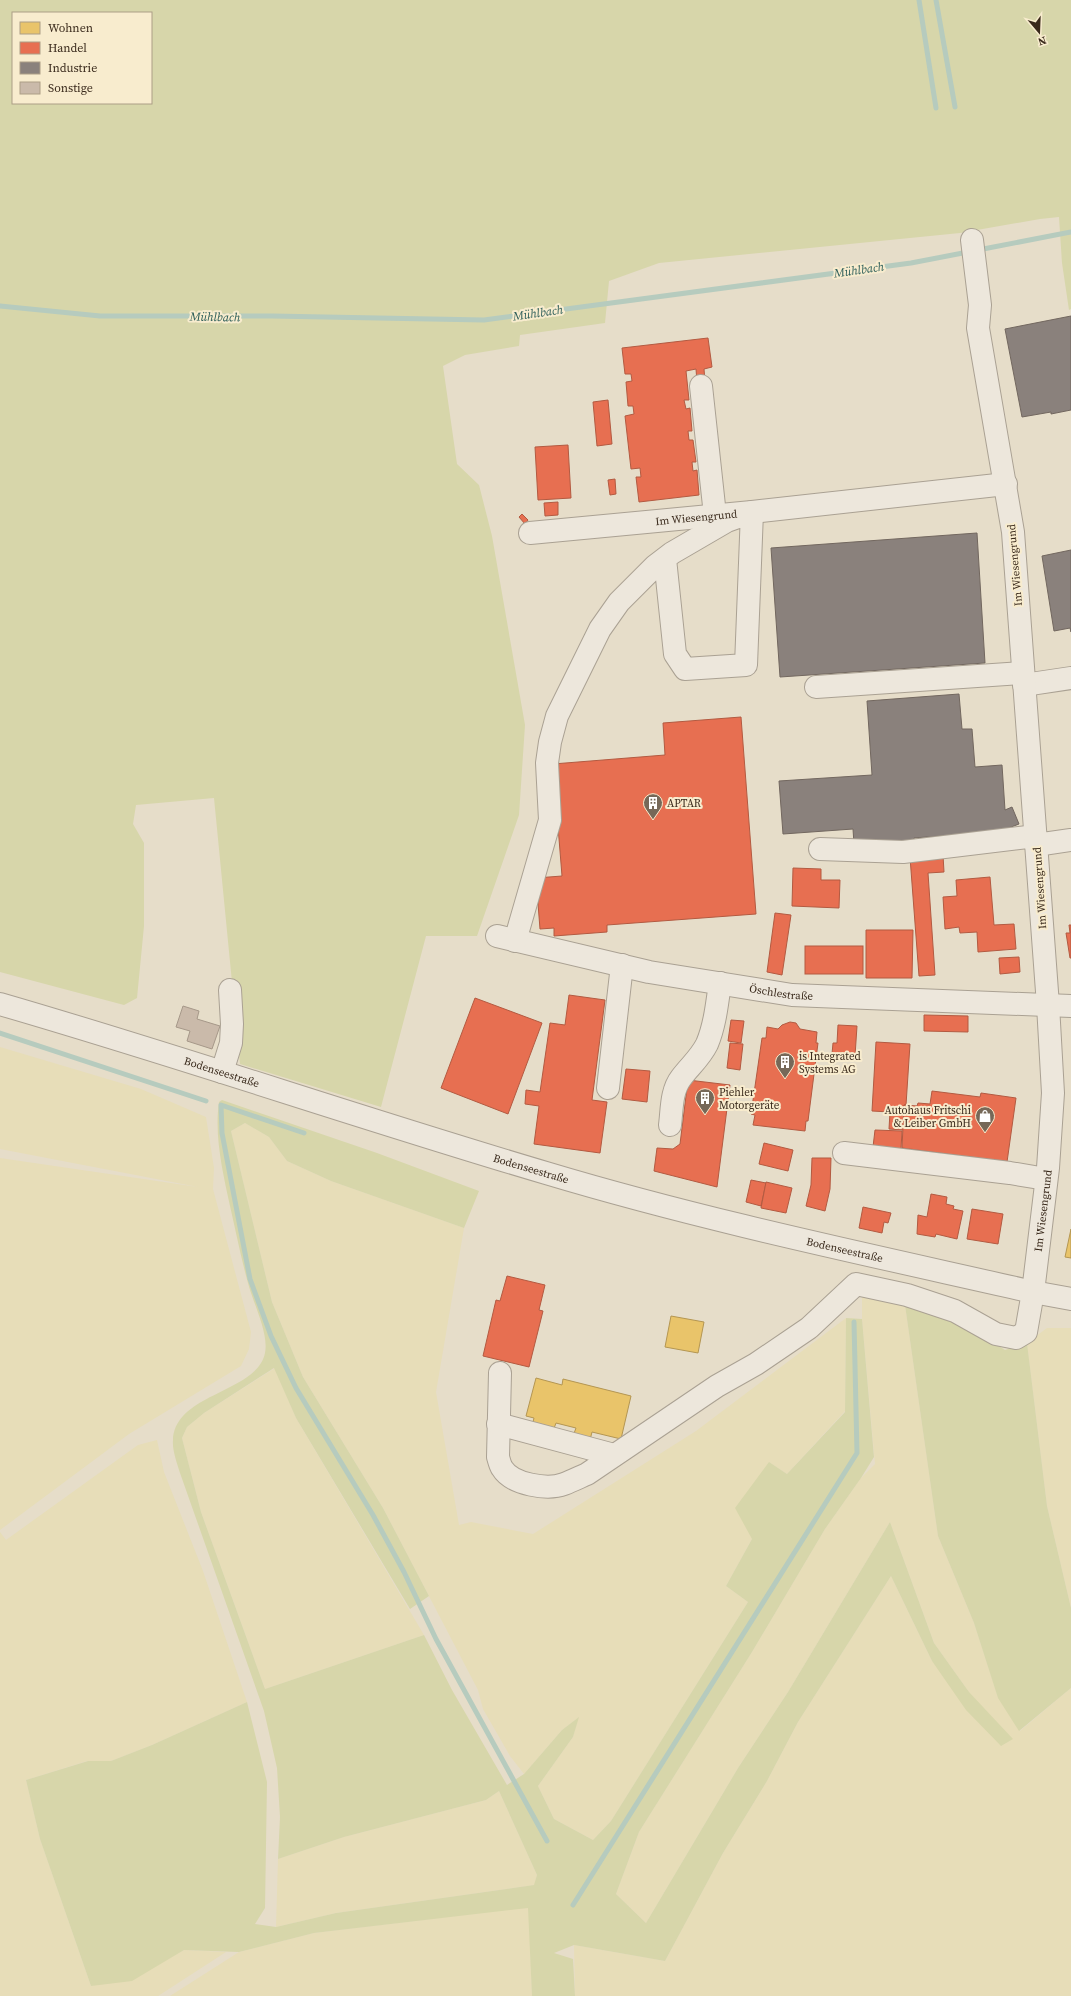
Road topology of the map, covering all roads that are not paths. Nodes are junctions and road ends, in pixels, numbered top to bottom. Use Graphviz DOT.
graph roads {
  1 [pos="973,248"];
  2 [pos="701,386"];
  3 [pos="1006,484"];
  4 [pos="752,512"];
  5 [pos="715,515"];
  6 [pos="530,533"];
  7 [pos="665,558"];
  8 [pos="1071,678"];
  9 [pos="1024,679"];
  10 [pos="816,687"];
  11 [pos="1071,840"];
  12 [pos="1036,841"];
  13 [pos="820,849"];
  14 [pos="622,966"];
  15 [pos="720,983"];
  16 [pos="230,990"];
  17 [pos="0,1004"];
  18 [pos="1048,1005"];
  19 [pos="1071,1006"];
  20 [pos="222,1072"];
  21 [pos="608,1088"];
  22 [pos="670,1125"];
  23 [pos="844,1153"];
  24 [pos="1046,1179"];
  25 [pos="1033,1292"];
  26 [pos="1071,1299"];
  27 [pos="500,1373"];
  28 [pos="498,1424"];
  29 [pos="614,1455"];
  1 -- 3 [label="street, Im Wiesengrund"];
  2 -- 5 [label="street"];
  3 -- 4 [label="street, Im Wiesengrund"];
  3 -- 9 [label="street, Im Wiesengrund"];
  4 -- 5 [label="street, Im Wiesengrund"];
  4 -- 7 [label="street"];
  4 -- 7 [label="street"];
  5 -- 6 [label="street, Im Wiesengrund"];
  7 -- 14 [label="street, Öschlestraße"];
  8 -- 9 [label="street"];
  9 -- 10 [label="street"];
  9 -- 12 [label="street, Im Wiesengrund"];
  11 -- 12 [label="street"];
  12 -- 13 [label="street"];
  12 -- 18 [label="street, Im Wiesengrund"];
  14 -- 15 [label="street, Öschlestraße"];
  14 -- 21 [label="street"];
  15 -- 18 [label="street, Öschlestraße"];
  15 -- 22 [label="street"];
  16 -- 20 [label="street"];
  17 -- 20 [label="street, Bodenseestraße"];
  18 -- 19 [label="street, Öschlestraße"];
  18 -- 24 [label="street, Im Wiesengrund"];
  20 -- 25 [label="street, Bodenseestraße"];
  23 -- 24 [label="street"];
  24 -- 25 [label="street, Im Wiesengrund"];
  25 -- 26 [label="street, Bodenseestraße"];
  25 -- 29 [label="street, Im Wiesengrund"];
  27 -- 28 [label="street"];
  28 -- 29 [label="street"];
  28 -- 29 [label="street"];
}
